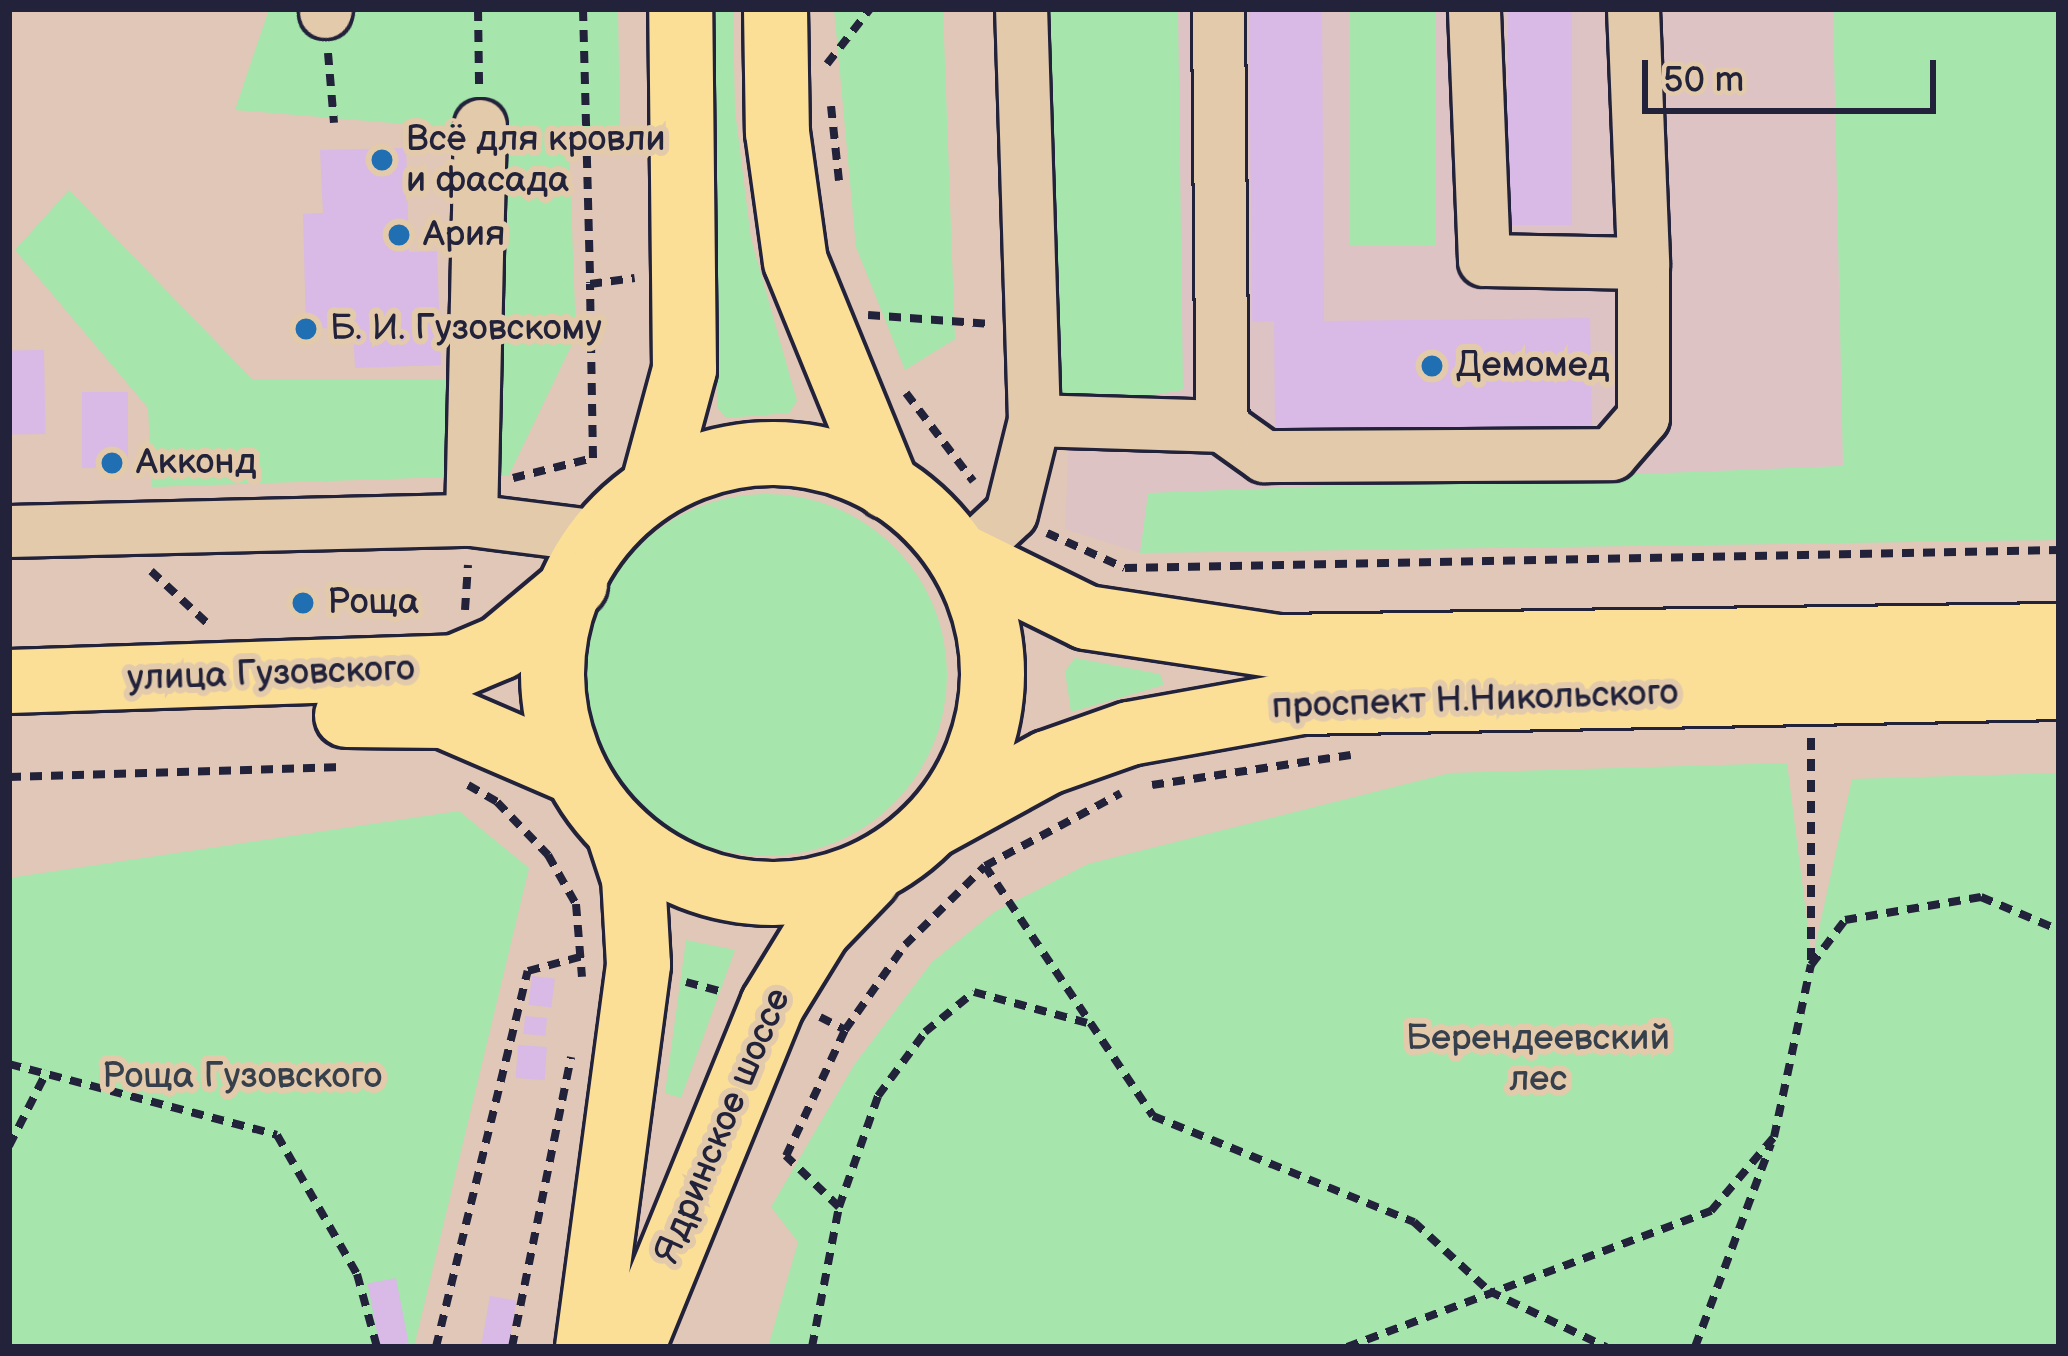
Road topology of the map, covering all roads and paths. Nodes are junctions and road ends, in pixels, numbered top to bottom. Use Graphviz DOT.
graph roads {
  1 [pos="478,9"];
  2 [pos="583,9"];
  3 [pos="680,9"];
  4 [pos="775,9"];
  5 [pos="870,9"];
  6 [pos="1021,9"];
  7 [pos="1218,9"];
  8 [pos="1474,9"];
  9 [pos="1633,9"];
  10 [pos="326,11"];
  11 [pos="826,46"];
  12 [pos="826,65"];
  13 [pos="334,123"];
  14 [pos="480,125"];
  15 [pos="842,202"];
  16 [pos="1642,263"];
  17 [pos="647,277"];
  18 [pos="590,284"];
  19 [pos="861,292"];
  20 [pos="868,315"];
  21 [pos="992,325"];
  22 [pos="876,332"];
  23 [pos="900,386"];
  24 [pos="1034,420"];
  25 [pos="1222,426"];
  26 [pos="506,480"];
  27 [pos="653,484"];
  28 [pos="887,487"];
  29 [pos="985,496"];
  30 [pos="471,520"];
  31 [pos="1041,530"];
  32 [pos="9,531"];
  33 [pos="2059,550"];
  34 [pos="964,557"];
  35 [pos="590,560"];
  36 [pos="2059,635"];
  37 [pos="9,681"];
  38 [pos="2059,688"];
  39 [pos="9,722"];
  40 [pos="1833,734"];
  41 [pos="1787,735"];
  42 [pos="1811,735"];
  43 [pos="1366,753"];
  44 [pos="368,766"];
  45 [pos="572,771"];
  46 [pos="9,777"];
  47 [pos="455,777"];
  48 [pos="618,832"];
  49 [pos="900,850"];
  50 [pos="985,866"];
  51 [pos="2059,930"];
  52 [pos="582,955"];
  53 [pos="1811,965"];
  54 [pos="680,980"];
  55 [pos="581,988"];
  56 [pos="720,991"];
  57 [pos="819,1017"];
  58 [pos="1088,1023"];
  59 [pos="845,1030"];
  60 [pos="572,1048"];
  61 [pos="9,1064"];
  62 [pos="47,1071"];
  63 [pos="1774,1137"];
  64 [pos="9,1146"];
  65 [pos="839,1208"];
  66 [pos="1489,1291"];
  67 [pos="377,1347"];
  68 [pos="436,1347"];
  69 [pos="512,1347"];
  70 [pos="587,1347"];
  71 [pos="632,1347"];
  72 [pos="812,1347"];
  73 [pos="1347,1347"];
  74 [pos="1606,1347"];
  75 [pos="1695,1347"];
  1 -- 14 [label="path"];
  2 -- 18 [label="path"];
  3 -- 27 [label="main road"];
  4 -- 28 [label="main road"];
  5 -- 12 [label="path"];
  6 -- 24 [label="street"];
  7 -- 25 [label="street"];
  8 -- 16 [label="street"];
  9 -- 16 [label="street"];
  10 -- 13 [label="path"];
  11 -- 12 [label="path"];
  12 -- 15 [label="path"];
  14 -- 30 [label="street"];
  16 -- 25 [label="street"];
  17 -- 18 [label="path"];
  18 -- 26 [label="path"];
  19 -- 20 [label="path"];
  20 -- 21 [label="path"];
  20 -- 22 [label="path"];
  23 -- 29 [label="path"];
  24 -- 25 [label="street"];
  24 -- 34 [label="street"];
  27 -- 28 [label="main road"];
  27 -- 35 [label="main road, улица Гузовского"];
  28 -- 34 [label="main road"];
  30 -- 32 [label="street"];
  30 -- 35 [label="street"];
  31 -- 33 [label="path"];
  34 -- 36 [label="main road, проспект Н.Никольского"];
  34 -- 49 [label="main road"];
  35 -- 37 [label="main road, улица Гузовского"];
  35 -- 45 [label="main road"];
  38 -- 49 [label="main road, проспект Н.Никольского"];
  39 -- 45 [label="main road, улица Гузовского"];
  40 -- 42 [label="path"];
  41 -- 42 [label="path"];
  42 -- 53 [label="path"];
  43 -- 50 [label="path"];
  44 -- 46 [label="path"];
  45 -- 48 [label="main road"];
  47 -- 52 [label="path"];
  48 -- 49 [label="main road"];
  48 -- 70 [label="main road, Ядринское шоссе"];
  49 -- 71 [label="main road, Ядринское шоссе"];
  50 -- 58 [label="path"];
  50 -- 59 [label="path"];
  51 -- 53 [label="path"];
  52 -- 55 [label="path"];
  52 -- 68 [label="path"];
  53 -- 63 [label="path"];
  54 -- 56 [label="path"];
  57 -- 59 [label="path"];
  58 -- 65 [label="path"];
  58 -- 66 [label="path"];
  59 -- 65 [label="path"];
  60 -- 69 [label="path"];
  61 -- 62 [label="path"];
  62 -- 64 [label="path"];
  62 -- 67 [label="path"];
  63 -- 66 [label="path"];
  63 -- 75 [label="path"];
  65 -- 72 [label="path"];
  66 -- 73 [label="path"];
  66 -- 74 [label="path"];
}
